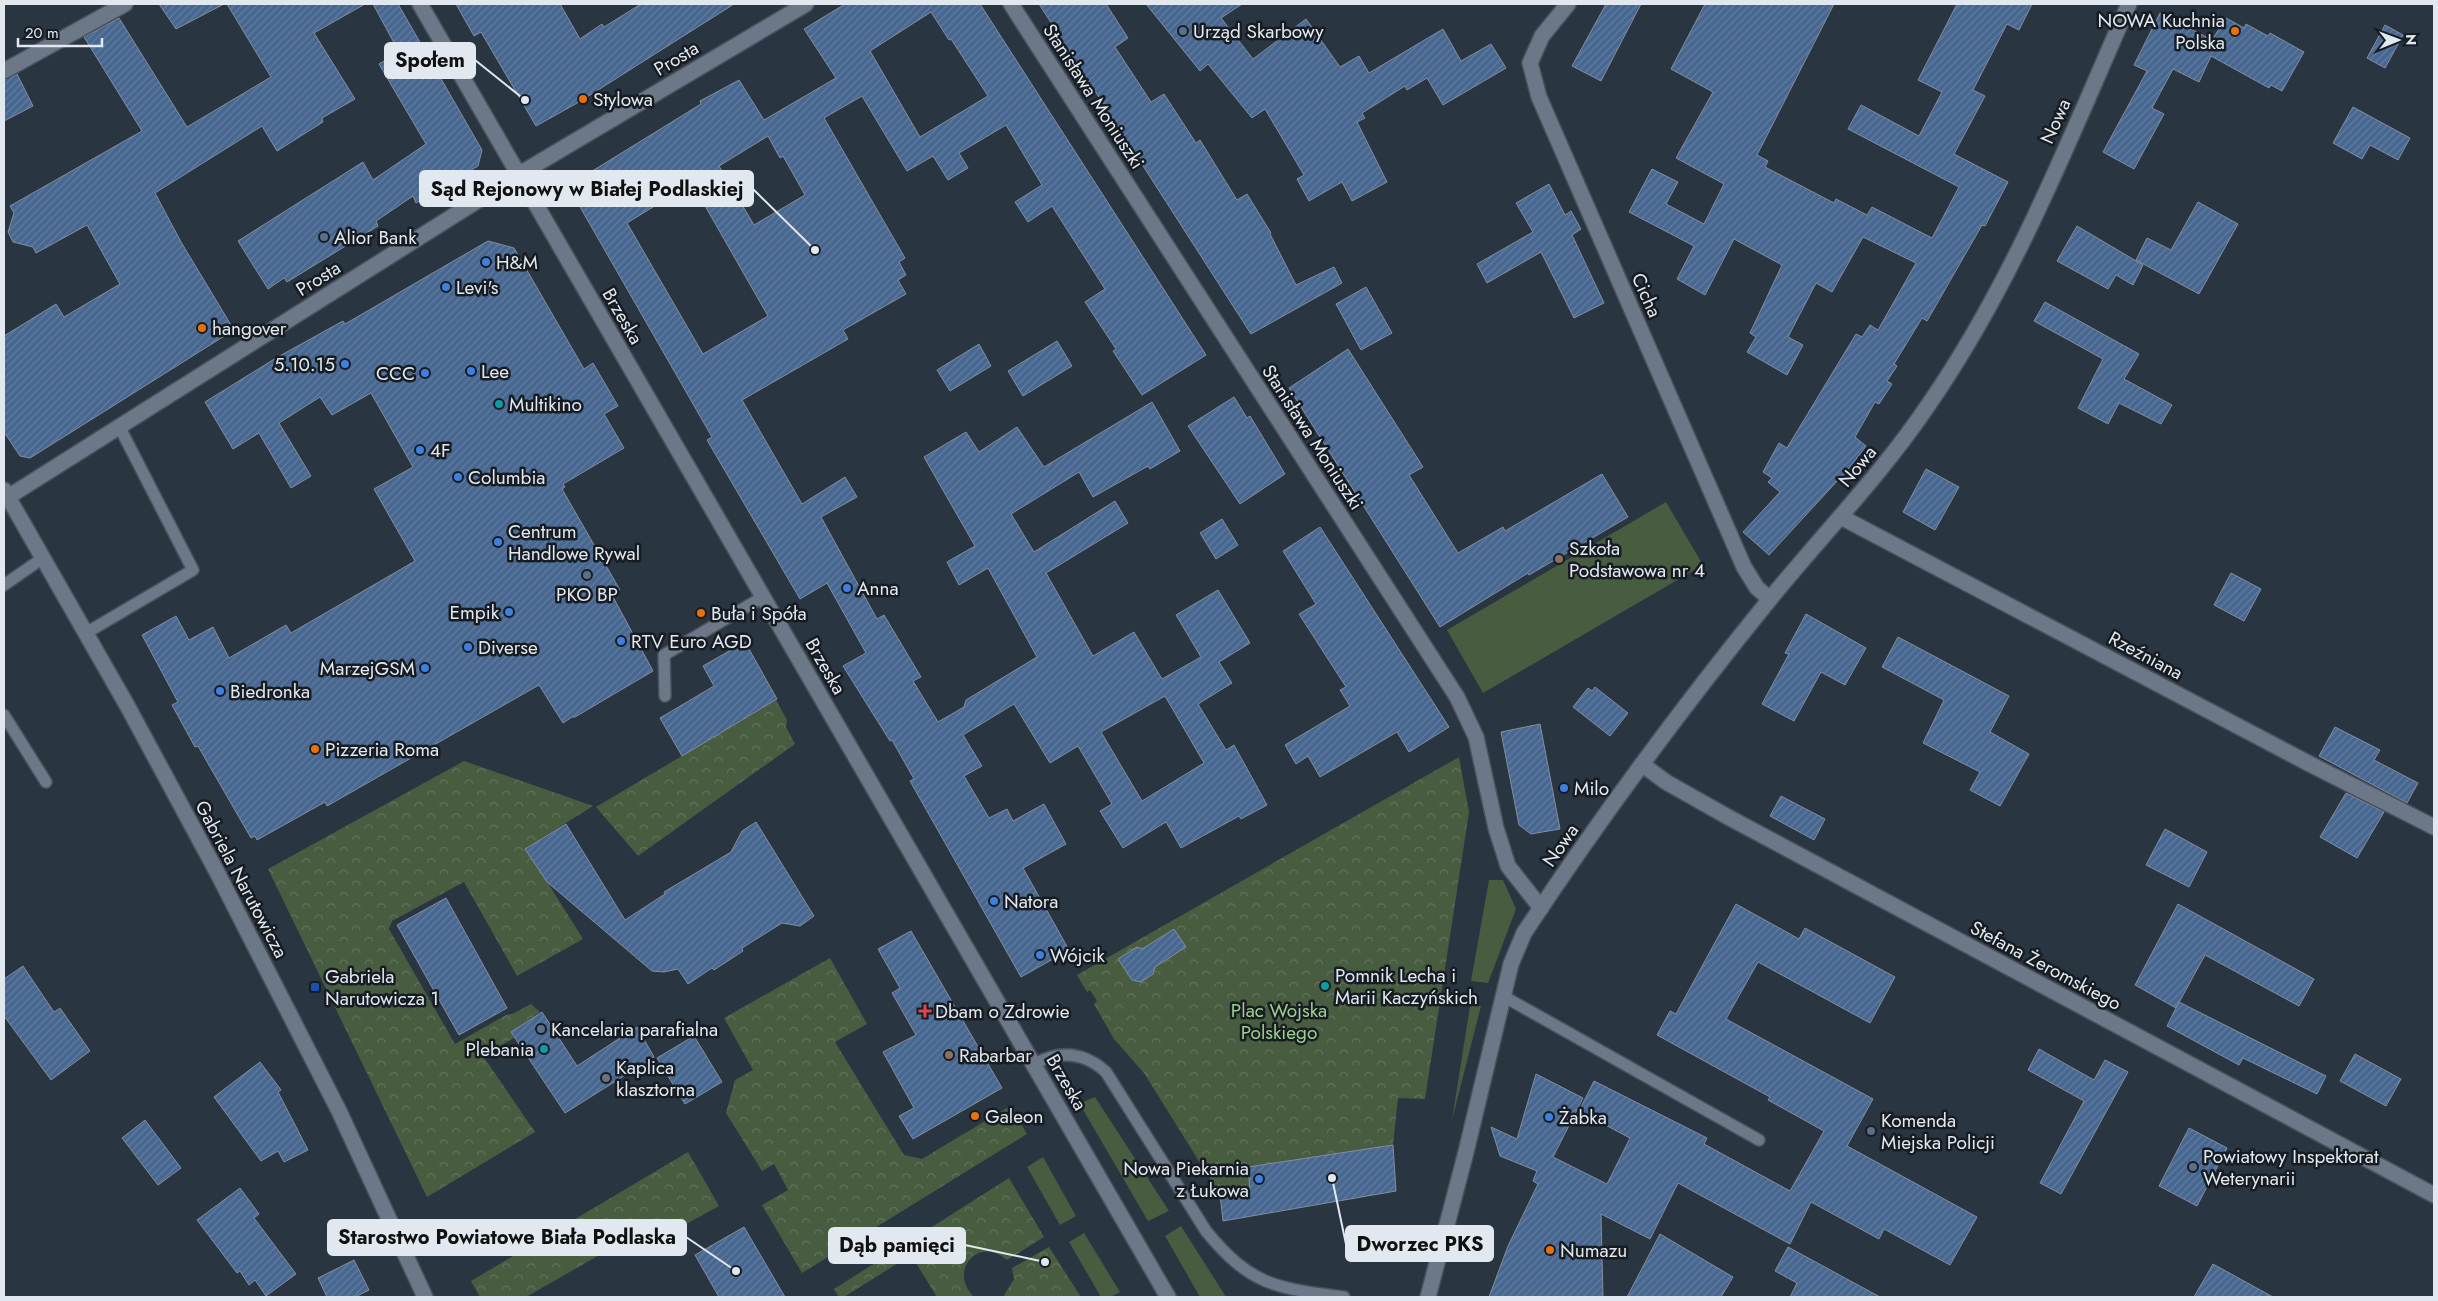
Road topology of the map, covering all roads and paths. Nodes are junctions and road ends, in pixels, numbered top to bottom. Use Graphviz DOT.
graph roads {
  1 [pos="125,4"];
  2 [pos="420,4"];
  3 [pos="1011,4"];
  4 [pos="1568,4"];
  5 [pos="2129,4"];
  6 [pos="800,5"];
  7 [pos="4,71"];
  8 [pos="518,175"];
  9 [pos="120,428"];
  10 [pos="5,495"];
  11 [pos="1841,517"];
  12 [pos="43,558"];
  13 [pos="4,585"];
  14 [pos="763,597"];
  15 [pos="1770,599"];
  16 [pos="86,632"];
  17 [pos="665,696"];
  18 [pos="4,715"];
  19 [pos="1643,765"];
  20 [pos="46,782"];
  21 [pos="2434,827"];
  22 [pos="1541,908"];
  23 [pos="1503,996"];
  24 [pos="1034,1064"];
  25 [pos="1759,1140"];
  26 [pos="2434,1196"];
  27 [pos="425,1297"];
  28 [pos="1168,1297"];
  29 [pos="1344,1297"];
  30 [pos="1428,1297"];
  1 -- 7 [label="street"];
  2 -- 8 [label="street, Brzeska"];
  3 -- 22 [label="street, Stanisława Moniuszki"];
  4 -- 15 [label="street, Cicha"];
  5 -- 11 [label="street, Nowa"];
  6 -- 8 [label="street, Prosta"];
  8 -- 9 [label="street, Prosta"];
  8 -- 14 [label="street, Brzeska"];
  9 -- 10 [label="street, Prosta"];
  9 -- 16 [label="lane"];
  10 -- 12 [label="street, Gabriela Narutowicza"];
  11 -- 15 [label="street, Nowa"];
  11 -- 21 [label="street, Rzeźniana"];
  12 -- 13 [label="lane"];
  12 -- 16 [label="street, Gabriela Narutowicza"];
  14 -- 17 [label="lane"];
  14 -- 24 [label="street, Brzeska"];
  15 -- 19 [label="street, Nowa"];
  16 -- 27 [label="street, Gabriela Narutowicza"];
  18 -- 20 [label="lane"];
  19 -- 22 [label="street, Nowa"];
  19 -- 26 [label="street, Stefana Żeromskiego"];
  22 -- 23 [label="street"];
  23 -- 25 [label="lane"];
  23 -- 30 [label="street"];
  24 -- 28 [label="street, Brzeska"];
  24 -- 29 [label="lane"];
}
